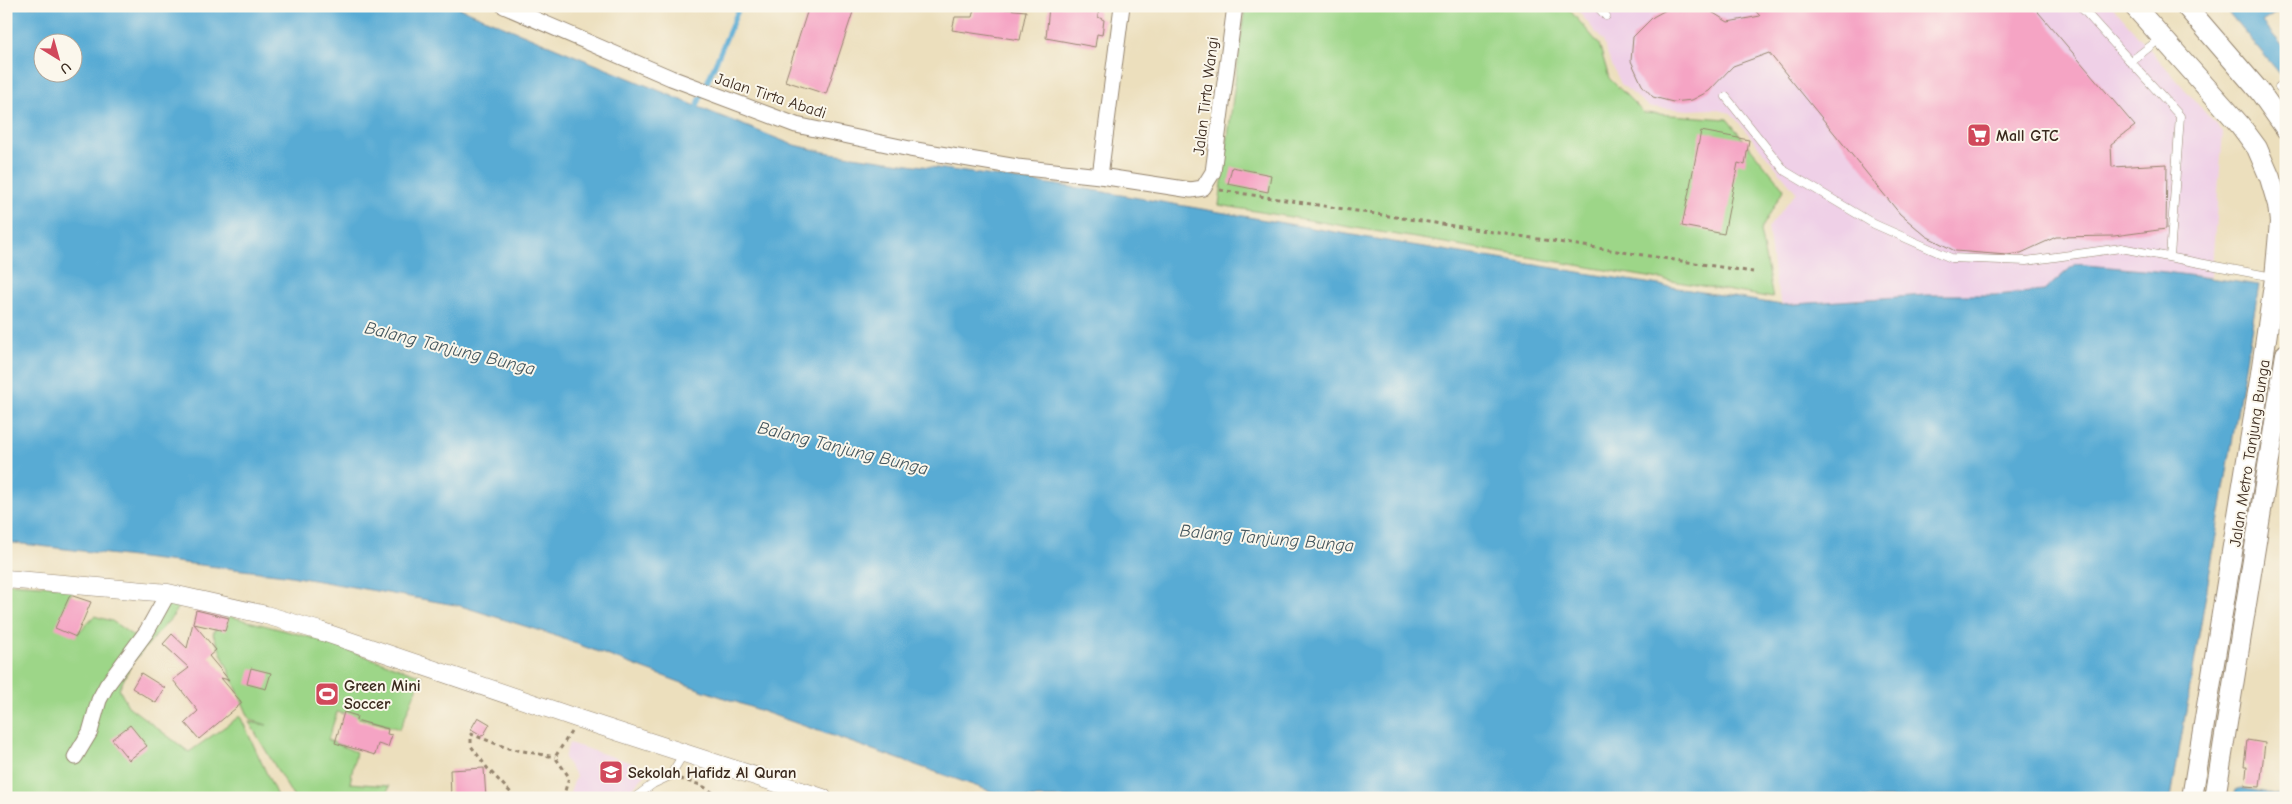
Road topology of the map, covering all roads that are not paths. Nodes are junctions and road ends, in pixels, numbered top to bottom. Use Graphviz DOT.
graph roads {
  1 [pos="504,6"];
  2 [pos="1122,6"];
  3 [pos="1235,6"];
  4 [pos="1597,6"];
  5 [pos="2080,6"];
  6 [pos="2134,6"];
  7 [pos="2186,6"];
  8 [pos="1606,16"];
  9 [pos="2161,38"];
  10 [pos="2130,62"];
  11 [pos="2286,82"];
  12 [pos="2279,87"];
  13 [pos="1726,98"];
  14 [pos="2286,129"];
  15 [pos="1100,176"];
  16 [pos="1203,188"];
  17 [pos="2170,257"];
  18 [pos="2275,278"];
  19 [pos="2286,354"];
  20 [pos="6,579"];
  21 [pos="168,593"];
  22 [pos="685,752"];
  23 [pos="76,757"];
  24 [pos="817,797"];
  25 [pos="634,798"];
  26 [pos="2192,798"];
  27 [pos="2215,798"];
  1 -- 15 [label="street, Jalan Tirta Abadi"];
  2 -- 15 [label="street"];
  3 -- 16 [label="street, Jalan Tirta Wangi"];
  4 -- 8 [label="lane"];
  5 -- 10 [label="lane"];
  6 -- 9 [label="main road, Jalan Metro Tanjung Bunga"];
  7 -- 14 [label="main road"];
  9 -- 10 [label="lane"];
  9 -- 18 [label="main road, Jalan Metro Tanjung Bunga"];
  10 -- 17 [label="lane"];
  11 -- 12 [label="lane"];
  13 -- 17 [label="lane"];
  15 -- 16 [label="street, Jalan Tirta Abadi"];
  17 -- 18 [label="lane"];
  18 -- 26 [label="main road, Jalan Metro Tanjung Bunga"];
  19 -- 27 [label="main road, Jalan Metro Tanjung Bunga"];
  20 -- 21 [label="street"];
  21 -- 22 [label="street"];
  21 -- 23 [label="street"];
  22 -- 24 [label="street"];
  22 -- 25 [label="lane"];
}
